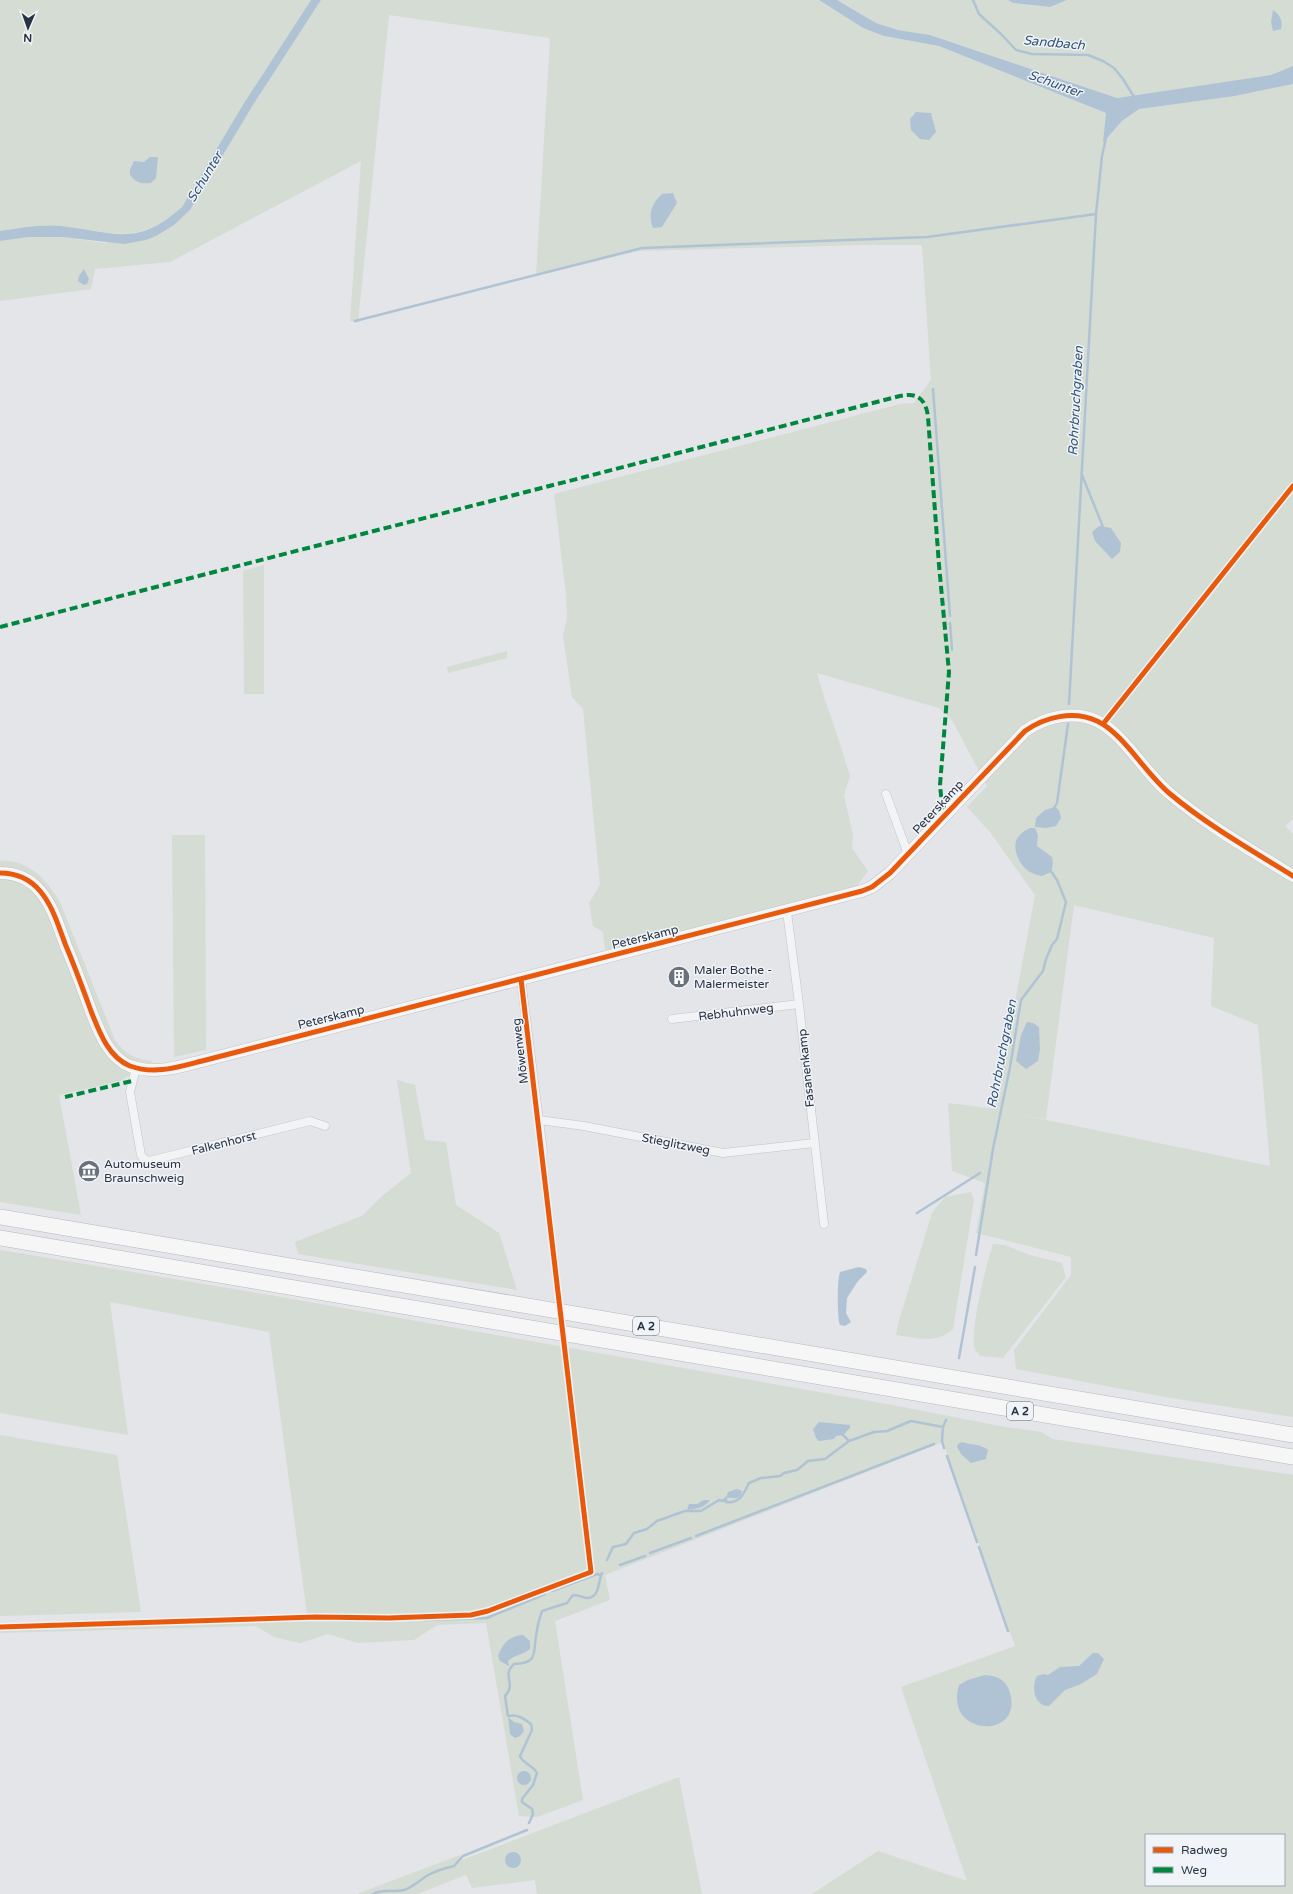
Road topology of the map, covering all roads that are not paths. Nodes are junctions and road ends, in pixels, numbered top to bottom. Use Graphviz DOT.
graph roads {
  1 [pos="886,794"];
  2 [pos="908,854"];
  3 [pos="0,873"];
  4 [pos="1293,876"];
  5 [pos="787,912"];
  6 [pos="522,979"];
  7 [pos="799,1004"];
  8 [pos="672,1019"];
  9 [pos="136,1068"];
  10 [pos="539,1120"];
  11 [pos="324,1126"];
  12 [pos="814,1143"];
  13 [pos="543,1152"];
  14 [pos="0,1217"];
  15 [pos="824,1224"];
  16 [pos="0,1238"];
  17 [pos="1293,1435"];
  18 [pos="1293,1457"];
  1 -- 2 [label="street"];
  2 -- 4 [label="street, Peterskamp"];
  2 -- 5 [label="street, Peterskamp"];
  3 -- 9 [label="street, Peterskamp"];
  5 -- 6 [label="street, Peterskamp"];
  5 -- 7 [label="street, Fasanenkamp"];
  6 -- 9 [label="street, Peterskamp"];
  6 -- 10 [label="street, Möwenweg"];
  7 -- 8 [label="street, Rebhuhnweg"];
  7 -- 12 [label="street, Fasanenkamp"];
  9 -- 11 [label="street, Falkenhorst"];
  10 -- 12 [label="street, Stieglitzweg"];
  10 -- 13 [label="street, Möwenweg"];
  12 -- 15 [label="street, Fasanenkamp"];
  14 -- 17 [label="highway, A 2"];
  16 -- 18 [label="highway, A 2"];
}
